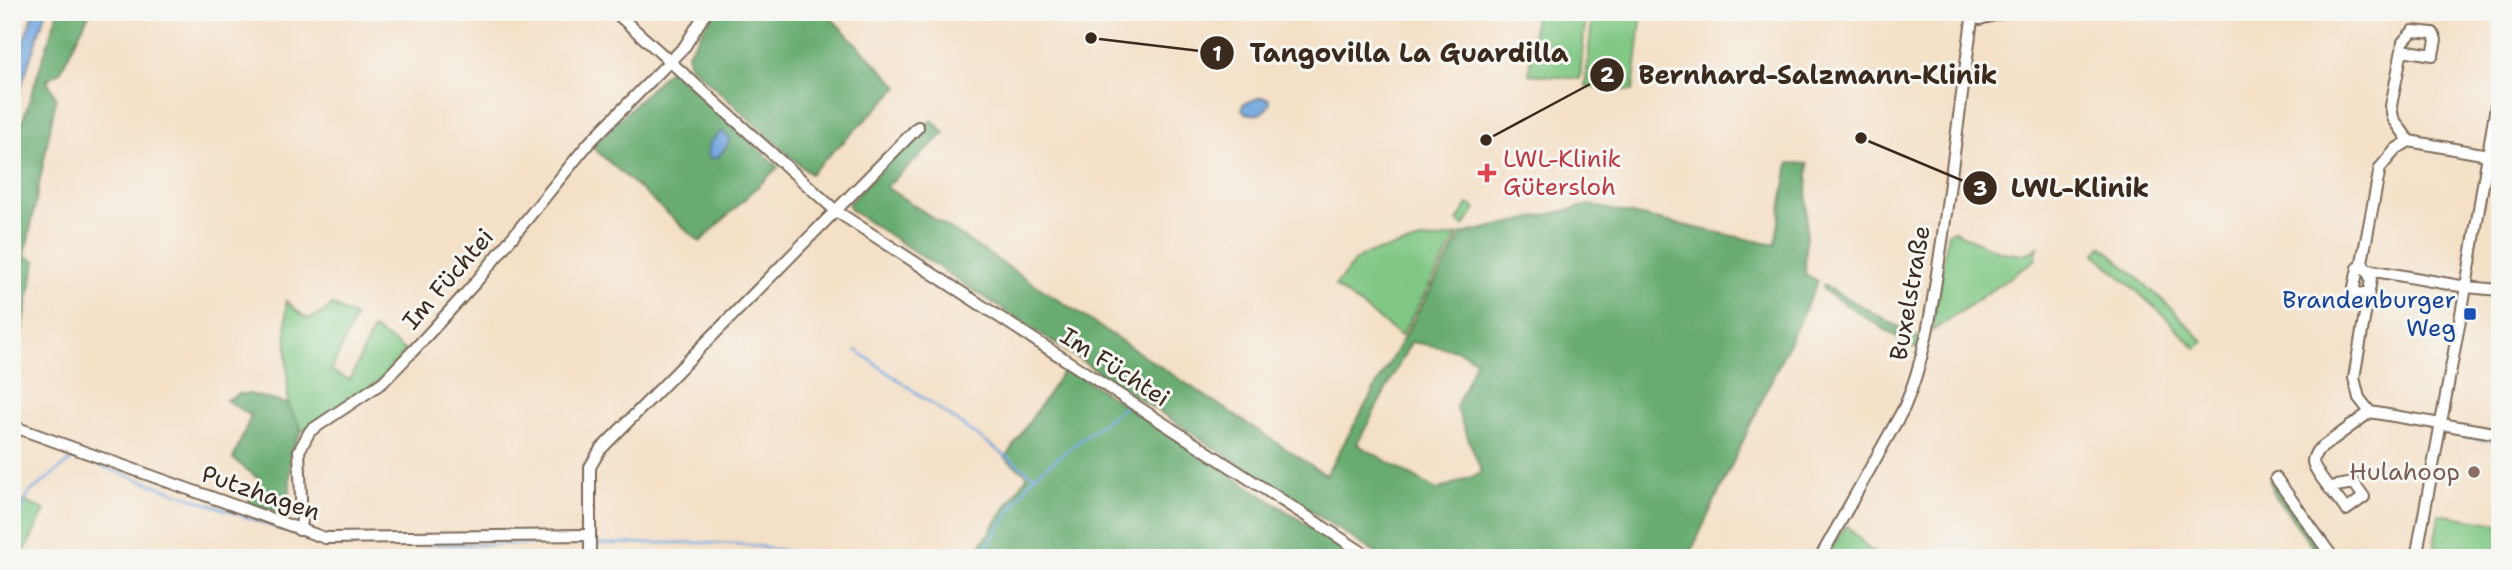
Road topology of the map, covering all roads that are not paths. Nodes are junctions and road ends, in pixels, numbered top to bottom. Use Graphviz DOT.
graph roads {
  1 [pos="615,12"];
  2 [pos="706,12"];
  3 [pos="2005,12"];
  4 [pos="1973,15"];
  5 [pos="2402,50"];
  6 [pos="671,62"];
  7 [pos="2500,82"];
  8 [pos="918,127"];
  9 [pos="2409,141"];
  10 [pos="2488,155"];
  11 [pos="2500,160"];
  12 [pos="836,211"];
  13 [pos="2367,270"];
  14 [pos="2466,287"];
  15 [pos="2500,290"];
  16 [pos="2370,412"];
  17 [pos="12,426"];
  18 [pos="2439,426"];
  19 [pos="2500,434"];
  20 [pos="2276,478"];
  21 [pos="2330,487"];
  22 [pos="299,530"];
  23 [pos="590,535"];
  24 [pos="590,558"];
  25 [pos="1371,558"];
  26 [pos="1820,558"];
  27 [pos="2333,558"];
  28 [pos="2416,558"];
  1 -- 6 [label="street, Im Füchtei"];
  2 -- 6 [label="street"];
  3 -- 4 [label="street"];
  4 -- 26 [label="street, Buxelstraße"];
  5 -- 9 [label="street"];
  6 -- 12 [label="street, Im Füchtei"];
  6 -- 22 [label="street, Im Füchtei"];
  7 -- 10 [label="street"];
  8 -- 12 [label="street"];
  9 -- 10 [label="street"];
  9 -- 13 [label="street"];
  10 -- 11 [label="street"];
  10 -- 14 [label="street"];
  12 -- 23 [label="street"];
  12 -- 25 [label="street, Im Füchtei"];
  13 -- 14 [label="street"];
  13 -- 16 [label="street"];
  14 -- 15 [label="street"];
  14 -- 18 [label="street"];
  16 -- 18 [label="street"];
  16 -- 21 [label="street"];
  17 -- 22 [label="street, Putzhagen"];
  18 -- 19 [label="street"];
  18 -- 28 [label="street"];
  20 -- 27 [label="street"];
  22 -- 23 [label="street, Putzhagen"];
  23 -- 24 [label="street"];
}
